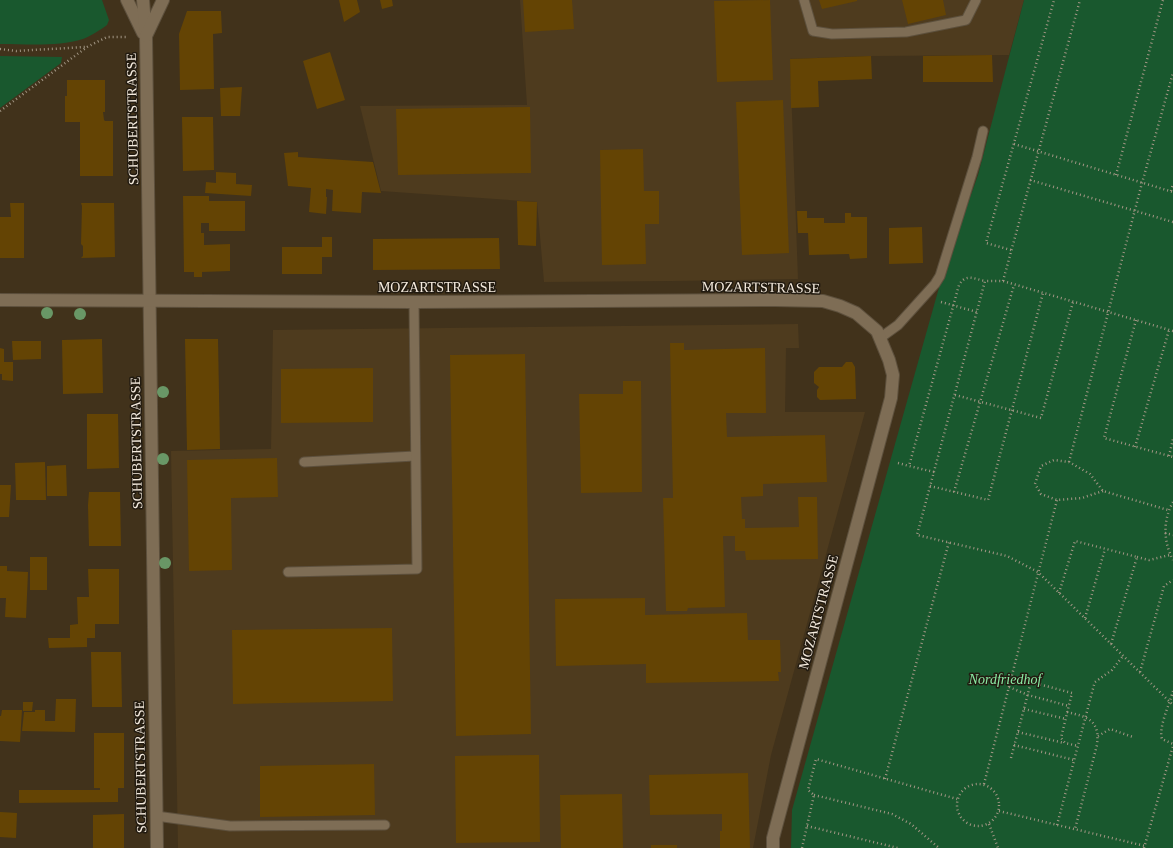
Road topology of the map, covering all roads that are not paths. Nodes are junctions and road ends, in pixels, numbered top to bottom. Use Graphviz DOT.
graph roads {
  1 [pos="127,0"];
  2 [pos="143,0"];
  3 [pos="163,0"];
  4 [pos="804,0"];
  5 [pos="976,0"];
  6 [pos="146,37"];
  7 [pos="983,131"];
  8 [pos="0,300"];
  9 [pos="149,301"];
  10 [pos="414,302"];
  11 [pos="880,338"];
  12 [pos="415,456"];
  13 [pos="304,462"];
  14 [pos="288,572"];
  15 [pos="156,816"];
  16 [pos="385,825"];
  17 [pos="157,848"];
  18 [pos="773,848"];
  1 -- 6 [label="street, SCHUBERTSTRASSE"];
  2 -- 6 [label="street, SCHUBERTSTRASSE"];
  3 -- 6 [label="street, SCHUBERTSTRASSE"];
  4 -- 5 [label="lane"];
  6 -- 9 [label="street, SCHUBERTSTRASSE"];
  7 -- 11 [label="lane"];
  8 -- 9 [label="street, MOZARTSTRASSE"];
  9 -- 10 [label="street, MOZARTSTRASSE"];
  9 -- 15 [label="street, SCHUBERTSTRASSE"];
  10 -- 11 [label="street, MOZARTSTRASSE"];
  10 -- 12 [label="lane"];
  11 -- 18 [label="street, MOZARTSTRASSE"];
  12 -- 13 [label="lane"];
  12 -- 14 [label="lane"];
  15 -- 16 [label="lane"];
  15 -- 17 [label="street, SCHUBERTSTRASSE"];
}
